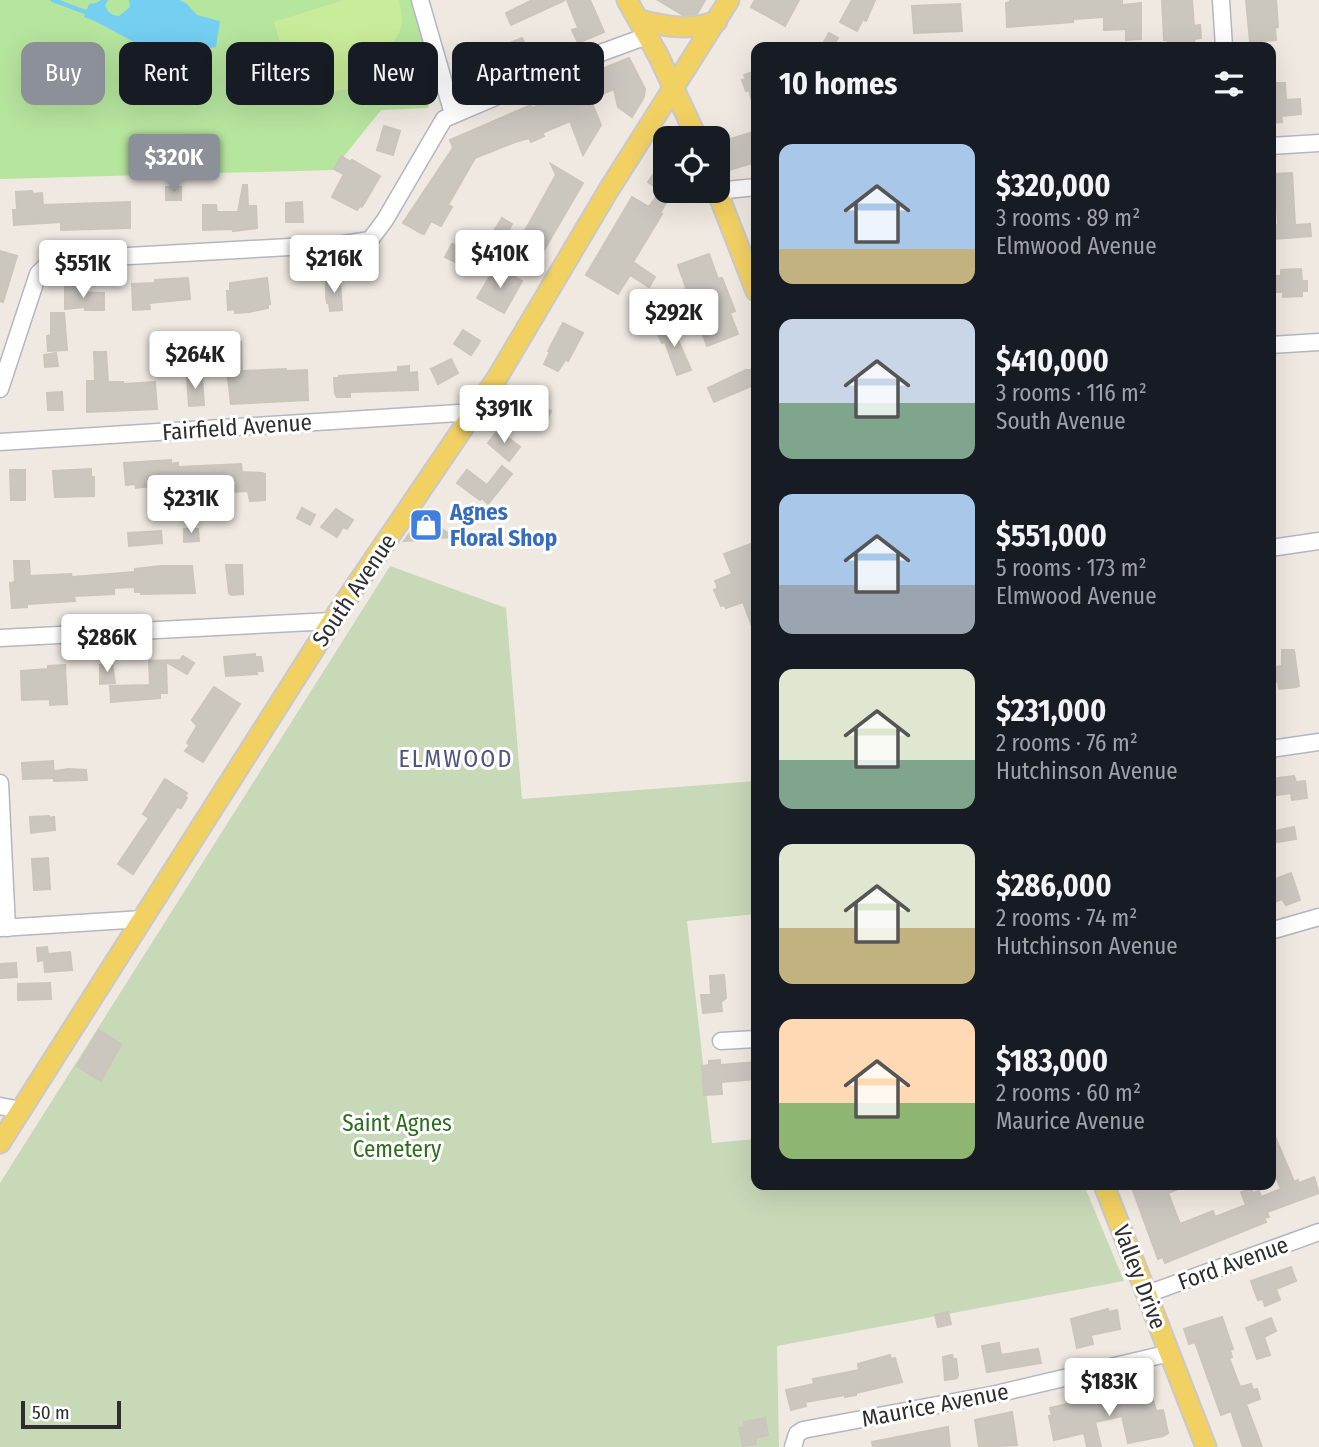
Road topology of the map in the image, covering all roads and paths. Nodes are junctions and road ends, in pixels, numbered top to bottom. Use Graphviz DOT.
graph roads {
  1 [pos="420,0"];
  2 [pos="627,0"];
  3 [pos="729,0"];
  4 [pos="1221,0"];
  5 [pos="717,21"];
  6 [pos="643,28"];
  7 [pos="1224,42"];
  8 [pos="675,89"];
  9 [pos="453,114"];
  10 [pos="692,126"];
  11 [pos="1319,143"];
  12 [pos="1276,146"];
  13 [pos="751,188"];
  14 [pos="730,190"];
  15 [pos="722,203"];
  16 [pos="751,278"];
  17 [pos="1319,342"];
  18 [pos="1276,345"];
  19 [pos="0,389"];
  20 [pos="474,412"];
  21 [pos="0,442"];
  22 [pos="1319,541"];
  23 [pos="1276,547"];
  24 [pos="332,621"];
  25 [pos="0,638"];
  26 [pos="1319,742"];
  27 [pos="1276,748"];
  28 [pos="0,783"];
  29 [pos="1319,917"];
  30 [pos="143,919"];
  31 [pos="3,928"];
  32 [pos="1276,928"];
  33 [pos="751,1039"];
  34 [pos="721,1041"];
  35 [pos="0,1106"];
  36 [pos="21,1110"];
  37 [pos="0,1143"];
  38 [pos="1106,1190"];
  39 [pos="1319,1232"];
  40 [pos="1147,1294"];
  41 [pos="1170,1353"];
  42 [pos="793,1447"];
  43 [pos="1206,1447"];
  1 -- 9 [label="street"];
  2 -- 6 [label="main road"];
  3 -- 5 [label="main road, South Avenue"];
  4 -- 7 [label="street"];
  5 -- 6 [label="main road"];
  5 -- 8 [label="main road, South Avenue"];
  6 -- 8 [label="main road"];
  6 -- 9 [label="street"];
  8 -- 10 [label="main road"];
  8 -- 20 [label="main road, South Avenue"];
  9 -- 19 [label="street"];
  11 -- 12 [label="street"];
  13 -- 14 [label="street"];
  15 -- 16 [label="main road"];
  17 -- 18 [label="street"];
  20 -- 21 [label="street, Fairfield Avenue"];
  20 -- 24 [label="main road, South Avenue"];
  22 -- 23 [label="street"];
  24 -- 25 [label="street"];
  24 -- 30 [label="main road, South Avenue"];
  26 -- 27 [label="street"];
  28 -- 31 [label="street"];
  29 -- 32 [label="street"];
  30 -- 31 [label="street"];
  30 -- 36 [label="main road, South Avenue"];
  33 -- 34 [label="street"];
  35 -- 36 [label="street"];
  36 -- 37 [label="main road, South Avenue"];
  38 -- 40 [label="main road, Valley Drive"];
  39 -- 40 [label="street, Ford Avenue"];
  40 -- 41 [label="main road, Valley Drive"];
  41 -- 42 [label="street, Maurice Avenue"];
  41 -- 43 [label="main road, Valley Drive"];
}
